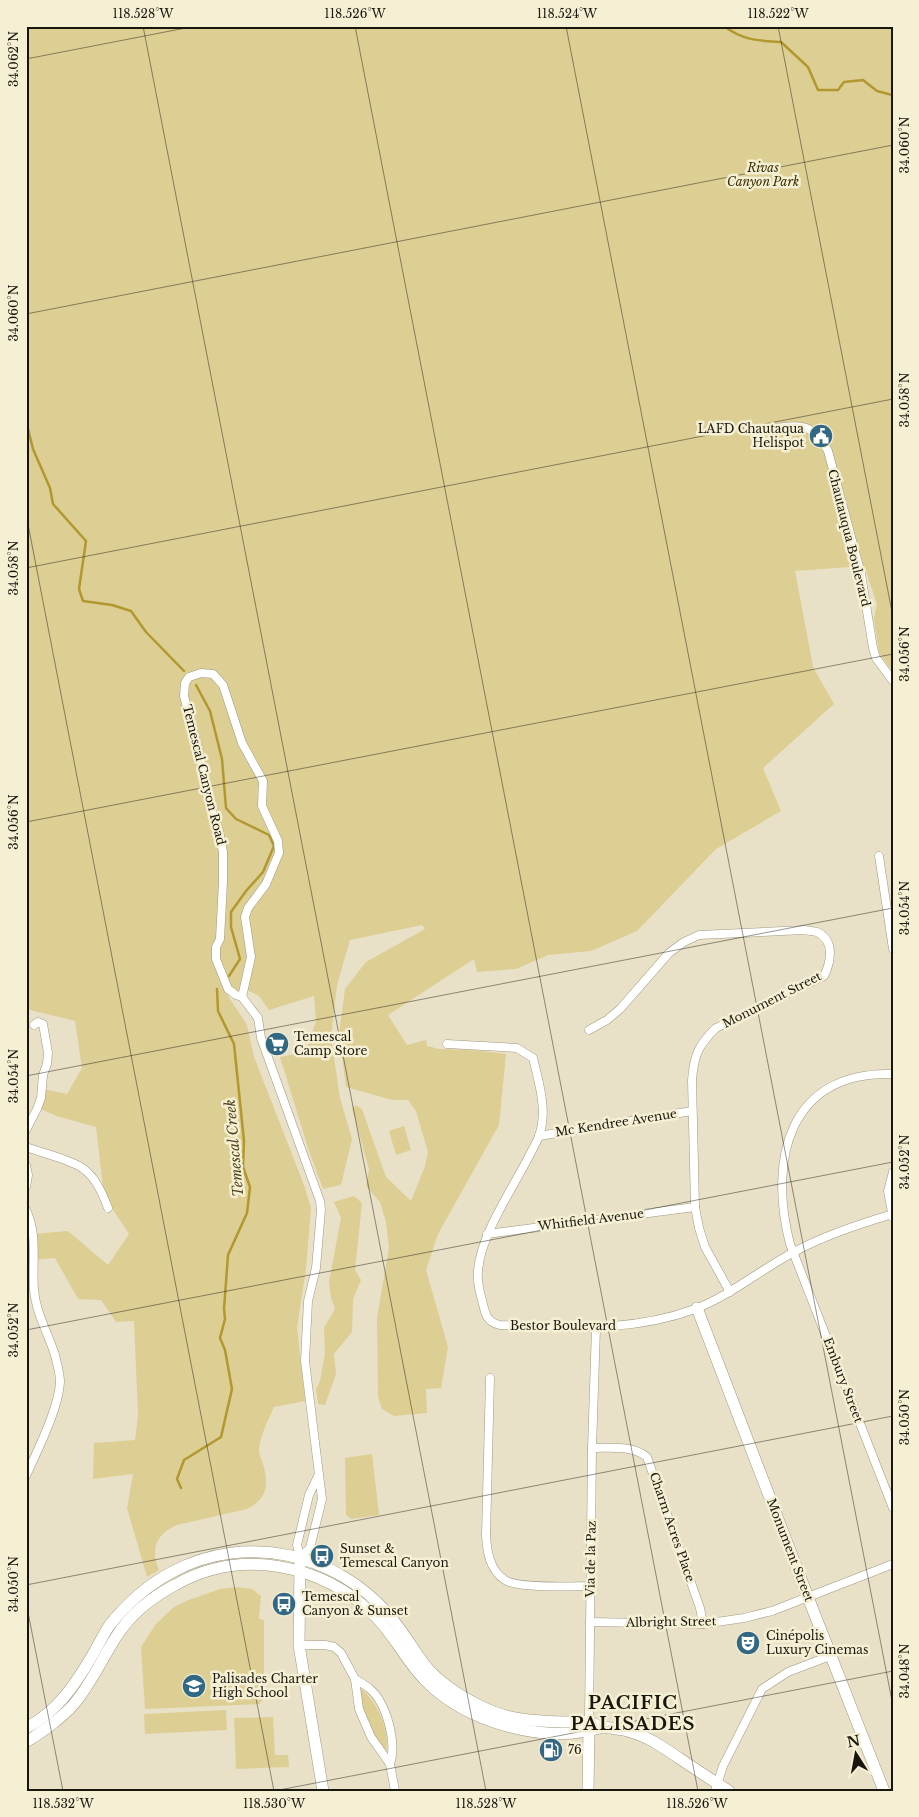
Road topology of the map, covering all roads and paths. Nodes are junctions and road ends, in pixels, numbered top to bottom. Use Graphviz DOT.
graph roads {
  1 [pos="777,428"];
  2 [pos="893,681"];
  3 [pos="879,856"];
  4 [pos="893,949"];
  5 [pos="242,997"];
  6 [pos="34,1025"];
  7 [pos="590,1030"];
  8 [pos="447,1044"];
  9 [pos="893,1074"];
  10 [pos="692,1111"];
  11 [pos="26,1130"];
  12 [pos="539,1136"];
  13 [pos="26,1147"];
  14 [pos="26,1165"];
  15 [pos="893,1172"];
  16 [pos="26,1187"];
  17 [pos="695,1207"];
  18 [pos="108,1208"];
  19 [pos="26,1210"];
  20 [pos="892,1216"];
  21 [pos="487,1234"];
  22 [pos="793,1252"];
  23 [pos="730,1292"];
  24 [pos="697,1308"];
  25 [pos="596,1328"];
  26 [pos="490,1378"];
  27 [pos="592,1448"];
  28 [pos="319,1474"];
  29 [pos="26,1476"];
  30 [pos="893,1508"];
  31 [pos="300,1557"];
  32 [pos="893,1564"];
  33 [pos="300,1570"];
  34 [pos="591,1586"];
  35 [pos="808,1597"];
  36 [pos="590,1622"];
  37 [pos="703,1624"];
  38 [pos="299,1645"];
  39 [pos="830,1656"];
  40 [pos="356,1680"];
  41 [pos="589,1727"];
  42 [pos="26,1728"];
  43 [pos="26,1742"];
  44 [pos="390,1764"];
  45 [pos="716,1787"];
  46 [pos="323,1791"];
  47 [pos="395,1791"];
  48 [pos="588,1791"];
  49 [pos="729,1791"];
  50 [pos="884,1791"];
  1 -- 2 [label="street, Chautauqua Boulevard"];
  3 -- 4 [label="street"];
  5 -- 5 [label="street, Temescal Canyon Road"];
  5 -- 28 [label="street, Temescal Canyon Road"];
  6 -- 11 [label="street"];
  7 -- 10 [label="street, Monument Street"];
  8 -- 12 [label="street, Bestor Boulevard"];
  9 -- 22 [label="street"];
  10 -- 12 [label="street, Mc Kendree Avenue"];
  10 -- 17 [label="street, Monument Street"];
  12 -- 21 [label="street, Bestor Boulevard"];
  13 -- 18 [label="street"];
  14 -- 16 [label="street"];
  15 -- 20 [label="street"];
  17 -- 21 [label="street, Whitfield Avenue"];
  17 -- 23 [label="street, Monument Street"];
  19 -- 29 [label="street"];
  20 -- 22 [label="street, Bestor Boulevard"];
  21 -- 25 [label="street, Bestor Boulevard"];
  22 -- 23 [label="street, Bestor Boulevard"];
  22 -- 30 [label="street, Embury Street"];
  23 -- 24 [label="street, Bestor Boulevard"];
  24 -- 25 [label="street, Bestor Boulevard"];
  24 -- 35 [label="main road, Monument Street"];
  25 -- 27 [label="street, Via de la Paz"];
  26 -- 34 [label="street"];
  27 -- 34 [label="street, Via de la Paz"];
  27 -- 37 [label="street, Charm Acres Place"];
  28 -- 31 [label="street"];
  28 -- 31 [label="street, Temescal Canyon Road"];
  31 -- 33 [label="main road"];
  31 -- 41 [label="main road"];
  31 -- 42 [label="main road"];
  32 -- 35 [label="street, Albright Street"];
  33 -- 38 [label="main road"];
  33 -- 41 [label="main road"];
  33 -- 43 [label="main road"];
  34 -- 36 [label="street, Via de la Paz"];
  35 -- 37 [label="street, Albright Street"];
  35 -- 39 [label="main road, Monument Street"];
  36 -- 37 [label="street, Albright Street"];
  36 -- 41 [label="street, Via de la Paz"];
  38 -- 40 [label="street"];
  38 -- 46 [label="main road"];
  39 -- 45 [label="street"];
  39 -- 50 [label="main road, Monument Street"];
  40 -- 44 [label="street"];
  40 -- 44 [label="street"];
  41 -- 45 [label="main road"];
  41 -- 48 [label="main road, Via de la Paz"];
  44 -- 47 [label="street"];
  45 -- 49 [label="main road"];
}
